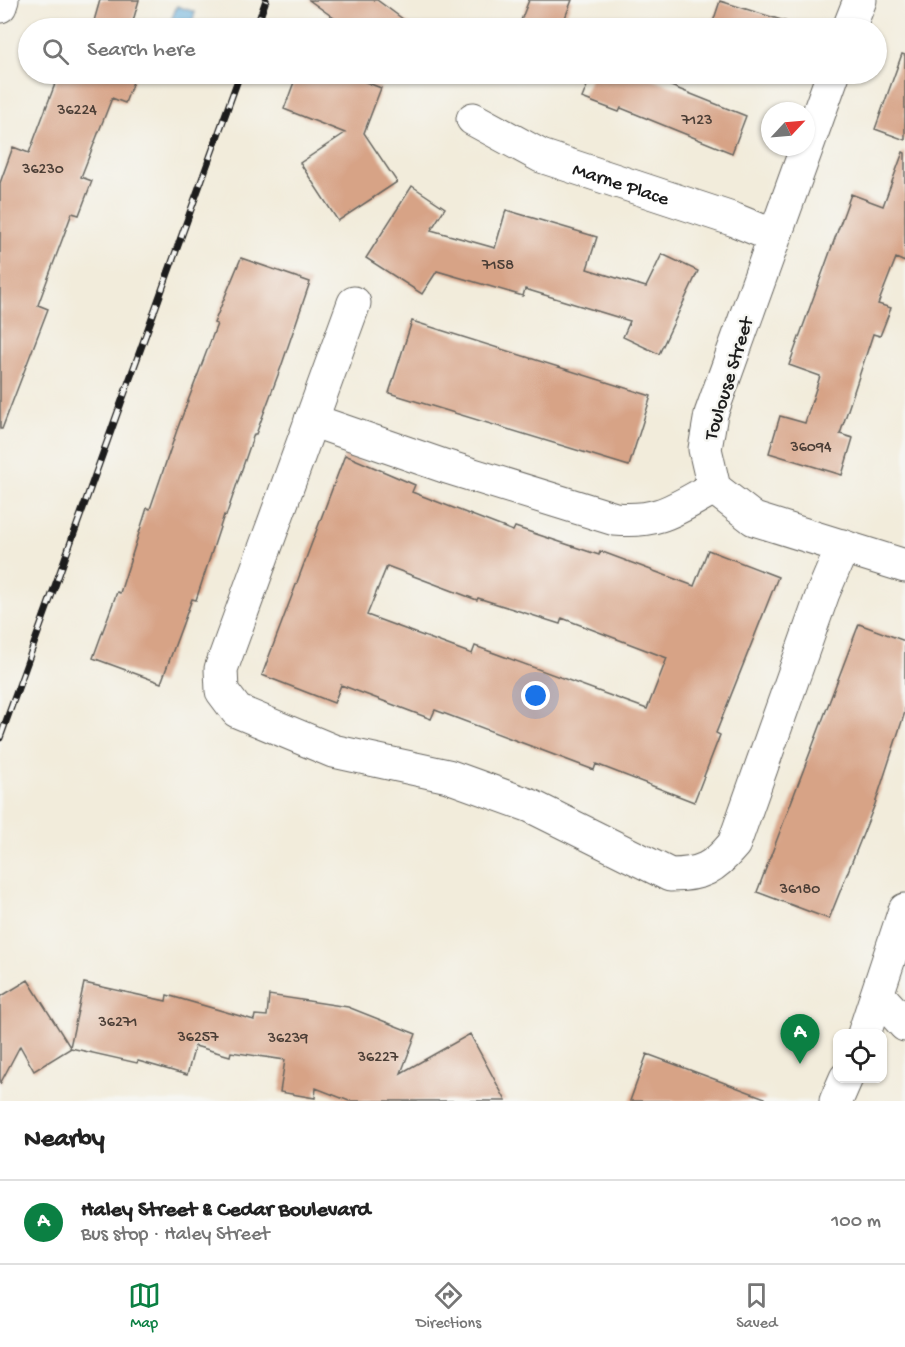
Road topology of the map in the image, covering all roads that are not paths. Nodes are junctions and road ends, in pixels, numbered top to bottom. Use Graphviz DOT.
graph roads {
  1 [pos="2,0"];
  2 [pos="860,0"];
  3 [pos="0,6"];
  4 [pos="853,18"];
  5 [pos="829,84"];
  6 [pos="473,119"];
  7 [pos="774,236"];
  8 [pos="354,303"];
  9 [pos="311,420"];
  10 [pos="714,488"];
  11 [pos="843,546"];
  12 [pos="905,566"];
  13 [pos="905,910"];
  14 [pos="892,993"];
  15 [pos="905,1024"];
  16 [pos="867,1029"];
  17 [pos="844,1083"];
  18 [pos="836,1101"];
  1 -- 3 [label="street"];
  2 -- 4 [label="street"];
  5 -- 7 [label="street, Toulouse Street"];
  6 -- 7 [label="street, Marne Place"];
  7 -- 10 [label="street, Toulouse Street"];
  8 -- 9 [label="street"];
  9 -- 10 [label="street"];
  9 -- 11 [label="street"];
  10 -- 11 [label="street"];
  11 -- 12 [label="street"];
  13 -- 14 [label="street"];
  14 -- 15 [label="street"];
  14 -- 16 [label="street"];
  17 -- 18 [label="street"];
}
